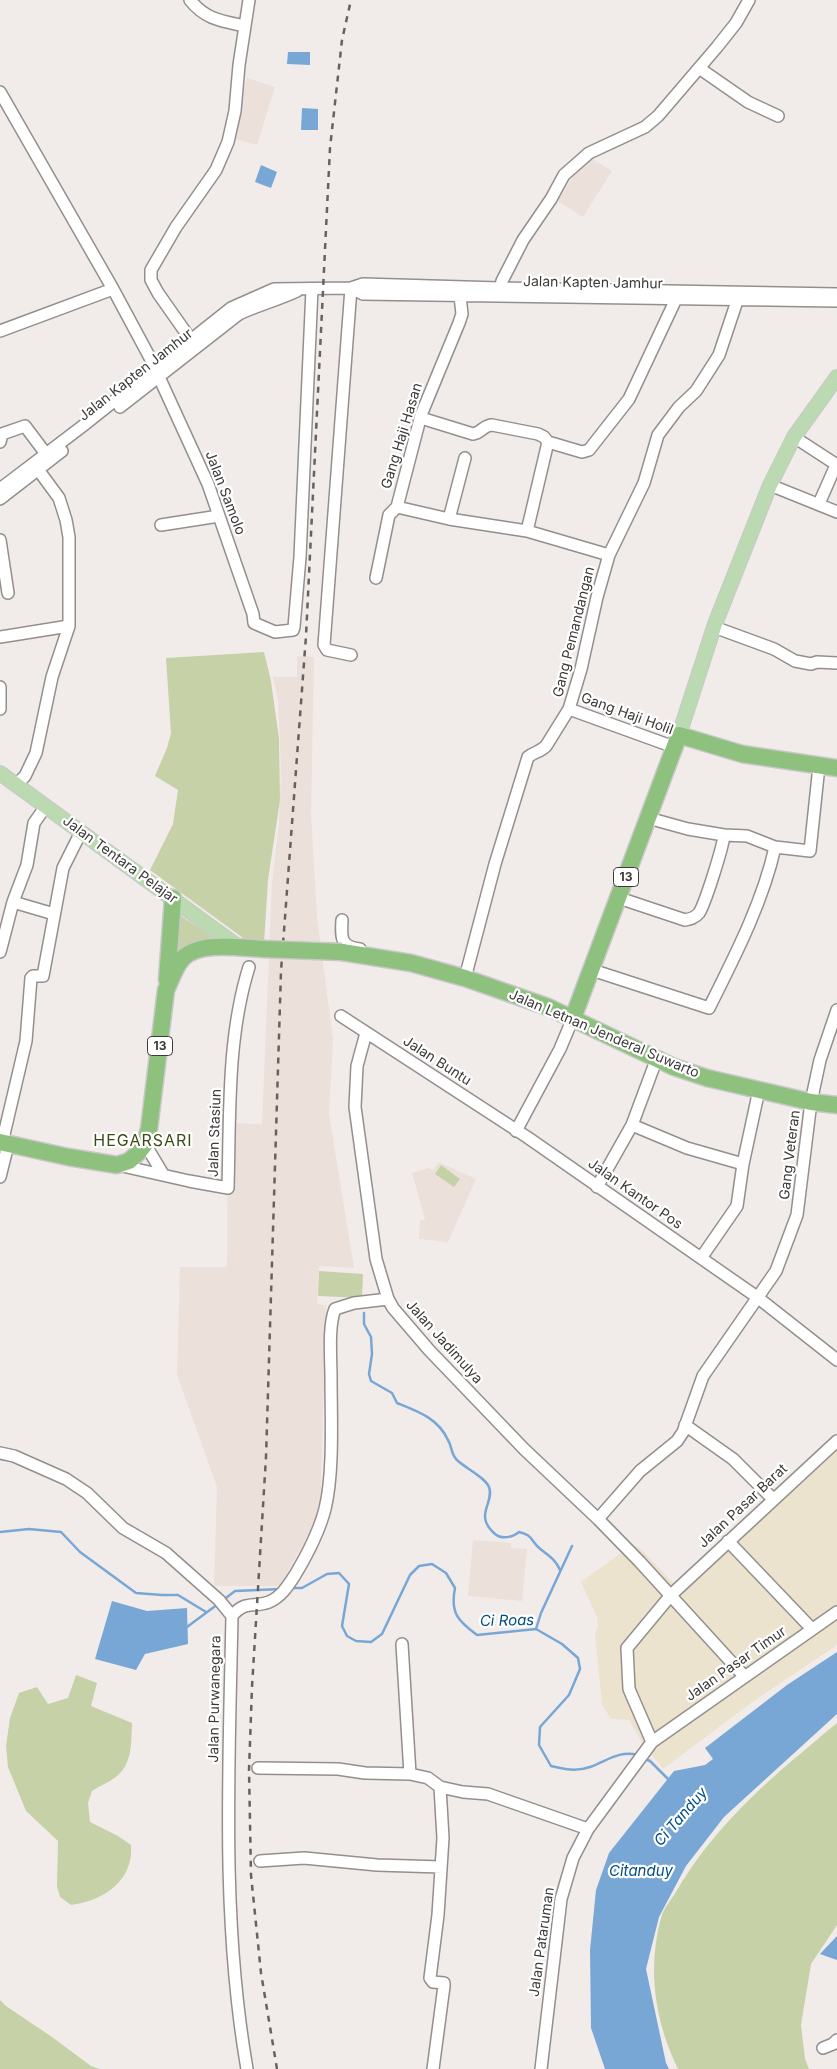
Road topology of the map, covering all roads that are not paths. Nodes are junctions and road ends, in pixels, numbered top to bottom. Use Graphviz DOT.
graph roads {
  1 [pos="190,0"];
  2 [pos="250,0"];
  3 [pos="749,0"];
  4 [pos="245,26"];
  5 [pos="700,68"];
  6 [pos="0,92"];
  7 [pos="778,116"];
  8 [pos="351,288"];
  9 [pos="113,289"];
  10 [pos="312,289"];
  11 [pos="299,290"];
  12 [pos="412,290"];
  13 [pos="499,293"];
  14 [pos="619,294"];
  15 [pos="837,294"];
  16 [pos="460,296"];
  17 [pos="676,300"];
  18 [pos="738,301"];
  19 [pos="837,301"];
  20 [pos="0,331"];
  21 [pos="191,340"];
  22 [pos="158,373"];
  23 [pos="837,377"];
  24 [pos="420,418"];
  25 [pos="794,437"];
  26 [pos="0,442"];
  27 [pos="548,442"];
  28 [pos="46,454"];
  29 [pos="465,458"];
  30 [pos="837,465"];
  31 [pos="36,466"];
  32 [pos="770,485"];
  33 [pos="0,489"];
  34 [pos="821,498"];
  35 [pos="0,499"];
  36 [pos="397,507"];
  37 [pos="837,512"];
  38 [pos="219,516"];
  39 [pos="449,519"];
  40 [pos="161,525"];
  41 [pos="527,531"];
  42 [pos="0,540"];
  43 [pos="610,555"];
  44 [pos="376,578"];
  45 [pos="8,593"];
  46 [pos="70,626"];
  47 [pos="714,627"];
  48 [pos="0,638"];
  49 [pos="351,655"];
  50 [pos="837,663"];
  51 [pos="0,686"];
  52 [pos="0,709"];
  53 [pos="569,709"];
  54 [pos="676,741"];
  55 [pos="819,766"];
  56 [pos="837,768"];
  57 [pos="0,773"];
  58 [pos="16,785"];
  59 [pos="46,806"];
  60 [pos="648,818"];
  61 [pos="81,832"];
  62 [pos="724,835"];
  63 [pos="775,847"];
  64 [pos="173,898"];
  65 [pos="619,898"];
  66 [pos="13,902"];
  67 [pos="54,914"];
  68 [pos="342,920"];
  69 [pos="240,948"];
  70 [pos="0,952"];
  71 [pos="249,967"];
  72 [pos="592,970"];
  73 [pos="462,977"];
  74 [pos="166,990"];
  75 [pos="837,1010"];
  76 [pos="341,1016"];
  77 [pos="573,1018"];
  78 [pos="366,1033"];
  79 [pos="656,1058"];
  80 [pos="759,1090"];
  81 [pos="811,1102"];
  82 [pos="837,1105"];
  83 [pos="632,1125"];
  84 [pos="516,1131"];
  85 [pos="3,1143"];
  86 [pos="145,1144"];
  87 [pos="743,1164"];
  88 [pos="116,1165"];
  89 [pos="163,1174"];
  90 [pos="0,1177"];
  91 [pos="598,1187"];
  92 [pos="701,1258"];
  93 [pos="757,1297"];
  94 [pos="388,1299"];
  95 [pos="837,1360"];
  96 [pos="685,1425"];
  97 [pos="835,1447"];
  98 [pos="0,1453"];
  99 [pos="773,1499"];
  100 [pos="598,1519"];
  101 [pos="728,1541"];
  102 [pos="671,1595"];
  103 [pos="837,1612"];
  104 [pos="232,1616"];
  105 [pos="812,1629"];
  106 [pos="402,1644"];
  107 [pos="744,1676"];
  108 [pos="652,1742"];
  109 [pos="642,1756"];
  110 [pos="258,1768"];
  111 [pos="410,1774"];
  112 [pos="440,1787"];
  113 [pos="588,1829"];
  114 [pos="260,1861"];
  115 [pos="441,1867"];
  116 [pos="837,2040"];
  117 [pos="823,2048"];
  118 [pos="246,2069"];
  119 [pos="433,2069"];
  120 [pos="541,2069"];
  1 -- 4 [label="street"];
  2 -- 4 [label="street"];
  3 -- 5 [label="street"];
  4 -- 21 [label="street"];
  5 -- 7 [label="street"];
  5 -- 13 [label="street"];
  6 -- 9 [label="street, Jalan Samolo"];
  8 -- 10 [label="street, Jalan Kapten Jamhur"];
  8 -- 12 [label="street, Jalan Kapten Jamhur"];
  8 -- 49 [label="street"];
  9 -- 20 [label="street"];
  9 -- 22 [label="street, Jalan Samolo"];
  10 -- 11 [label="street, Jalan Kapten Jamhur"];
  10 -- 38 [label="street, Jalan Samolo"];
  11 -- 21 [label="street, Jalan Kapten Jamhur"];
  11 -- 22 [label="street, Jalan Kapten Jamhur"];
  12 -- 13 [label="street, Jalan Kapten Jamhur"];
  12 -- 16 [label="street, Jalan Kapten Jamhur"];
  13 -- 14 [label="street, Jalan Kapten Jamhur"];
  13 -- 16 [label="street, Jalan Kapten Jamhur"];
  14 -- 15 [label="street, Jalan Kapten Jamhur"];
  14 -- 17 [label="street, Jalan Kapten Jamhur"];
  16 -- 24 [label="street, Gang Haji Hasan"];
  17 -- 18 [label="street, Jalan Kapten Jamhur"];
  17 -- 27 [label="street"];
  18 -- 19 [label="street, Jalan Kapten Jamhur"];
  18 -- 43 [label="street, Gang Pemandangan"];
  21 -- 22 [label="street, Jalan Kapten Jamhur"];
  22 -- 28 [label="street, Jalan Kapten Jamhur"];
  22 -- 31 [label="street, Jalan Kapten Jamhur"];
  22 -- 38 [label="street, Jalan Samolo"];
  23 -- 25 [label="main road"];
  24 -- 27 [label="street"];
  24 -- 36 [label="street, Gang Haji Hasan"];
  25 -- 30 [label="street"];
  25 -- 32 [label="main road"];
  26 -- 28 [label="street"];
  27 -- 41 [label="street"];
  28 -- 31 [label="street, Jalan Kapten Jamhur"];
  29 -- 39 [label="street"];
  30 -- 34 [label="street"];
  31 -- 33 [label="street, Jalan Kapten Jamhur"];
  31 -- 35 [label="street, Jalan Kapten Jamhur"];
  31 -- 46 [label="street"];
  32 -- 37 [label="street"];
  32 -- 47 [label="main road"];
  36 -- 39 [label="street, Gang Haji Hasan"];
  36 -- 44 [label="street"];
  38 -- 40 [label="street"];
  39 -- 41 [label="street, Gang Haji Hasan"];
  41 -- 43 [label="street, Gang Haji Hasan"];
  42 -- 45 [label="street"];
  43 -- 53 [label="street, Gang Pemandangan"];
  46 -- 48 [label="street"];
  46 -- 58 [label="street"];
  47 -- 50 [label="street"];
  47 -- 54 [label="main road"];
  51 -- 52 [label="street"];
  53 -- 54 [label="street, Gang Haji Holil"];
  53 -- 73 [label="street, Gang Pemandangan"];
  54 -- 55 [label="highway"];
  54 -- 60 [label="highway, 13"];
  55 -- 56 [label="highway"];
  55 -- 63 [label="street"];
  57 -- 58 [label="main road, Jalan Tentara Pelajar"];
  58 -- 59 [label="main road, Jalan Tentara Pelajar"];
  59 -- 61 [label="main road, Jalan Tentara Pelajar"];
  59 -- 66 [label="street"];
  60 -- 62 [label="street"];
  60 -- 65 [label="highway, 13"];
  61 -- 64 [label="main road, Jalan Tentara Pelajar"];
  61 -- 67 [label="street"];
  62 -- 63 [label="street"];
  62 -- 65 [label="street"];
  63 -- 72 [label="street"];
  64 -- 69 [label="main road, Jalan Tentara Pelajar"];
  64 -- 74 [label="highway"];
  65 -- 72 [label="highway, 13"];
  66 -- 67 [label="street"];
  66 -- 70 [label="street"];
  67 -- 85 [label="street"];
  68 -- 73 [label="street"];
  69 -- 73 [label="highway, Jalan Letnan Jenderal Suwarto / 13, bridge"];
  69 -- 74 [label="highway, 13"];
  71 -- 89 [label="street, Jalan Stasiun"];
  72 -- 77 [label="highway, 13"];
  73 -- 77 [label="highway, Jalan Letnan Jenderal Suwarto / 13"];
  74 -- 86 [label="highway, 13"];
  75 -- 81 [label="street, Gang Veteran"];
  76 -- 78 [label="street, Jalan Buntu"];
  77 -- 79 [label="highway, Jalan Letnan Jenderal Suwarto / 13"];
  77 -- 84 [label="street"];
  78 -- 84 [label="street, Jalan Buntu"];
  78 -- 94 [label="street, Jalan Jadimulya"];
  79 -- 80 [label="highway, Jalan Letnan Jenderal Suwarto / 13"];
  79 -- 83 [label="street"];
  80 -- 81 [label="highway, Jalan Letnan Jenderal Suwarto / 13"];
  80 -- 87 [label="street"];
  81 -- 82 [label="highway, Jalan Letnan Jenderal Suwarto / 13"];
  81 -- 93 [label="street, Gang Veteran"];
  83 -- 87 [label="street"];
  83 -- 91 [label="street"];
  84 -- 91 [label="street, Jalan Kantor Pos"];
  85 -- 88 [label="highway"];
  85 -- 90 [label="street"];
  86 -- 88 [label="highway"];
  86 -- 89 [label="street"];
  87 -- 92 [label="street"];
  88 -- 89 [label="street, Jalan Stasiun"];
  91 -- 92 [label="street, Jalan Kantor Pos"];
  92 -- 93 [label="street, Jalan Kantor Pos"];
  93 -- 95 [label="street, Jalan Kantor Pos"];
  93 -- 96 [label="street, Gang Veteran"];
  94 -- 100 [label="street, Jalan Jadimulya"];
  94 -- 104 [label="street"];
  96 -- 99 [label="street"];
  96 -- 100 [label="street, Gang Veteran"];
  97 -- 99 [label="street, Jalan Pasar Barat"];
  98 -- 104 [label="street, Jalan Purwanegara"];
  99 -- 101 [label="street, Jalan Pasar Barat"];
  100 -- 102 [label="street, Jalan Jadimulya"];
  101 -- 102 [label="street, Jalan Pasar Barat"];
  101 -- 105 [label="street"];
  102 -- 107 [label="street, Jalan Jadimulya"];
  102 -- 108 [label="street, Jalan Pasar Barat"];
  103 -- 105 [label="street, Jalan Pasar Timur"];
  104 -- 118 [label="street, Jalan Purwanegara"];
  105 -- 107 [label="street, Jalan Pasar Timur"];
  106 -- 111 [label="street"];
  107 -- 108 [label="street, Jalan Pasar Timur"];
  108 -- 109 [label="street, Jalan Pasar Timur"];
  109 -- 113 [label="street, Jalan Pataruman"];
  110 -- 111 [label="street"];
  111 -- 112 [label="street"];
  112 -- 113 [label="street"];
  112 -- 115 [label="street"];
  113 -- 120 [label="street, Jalan Pataruman"];
  114 -- 115 [label="street"];
  115 -- 119 [label="street"];
  116 -- 117 [label="street"];
}
